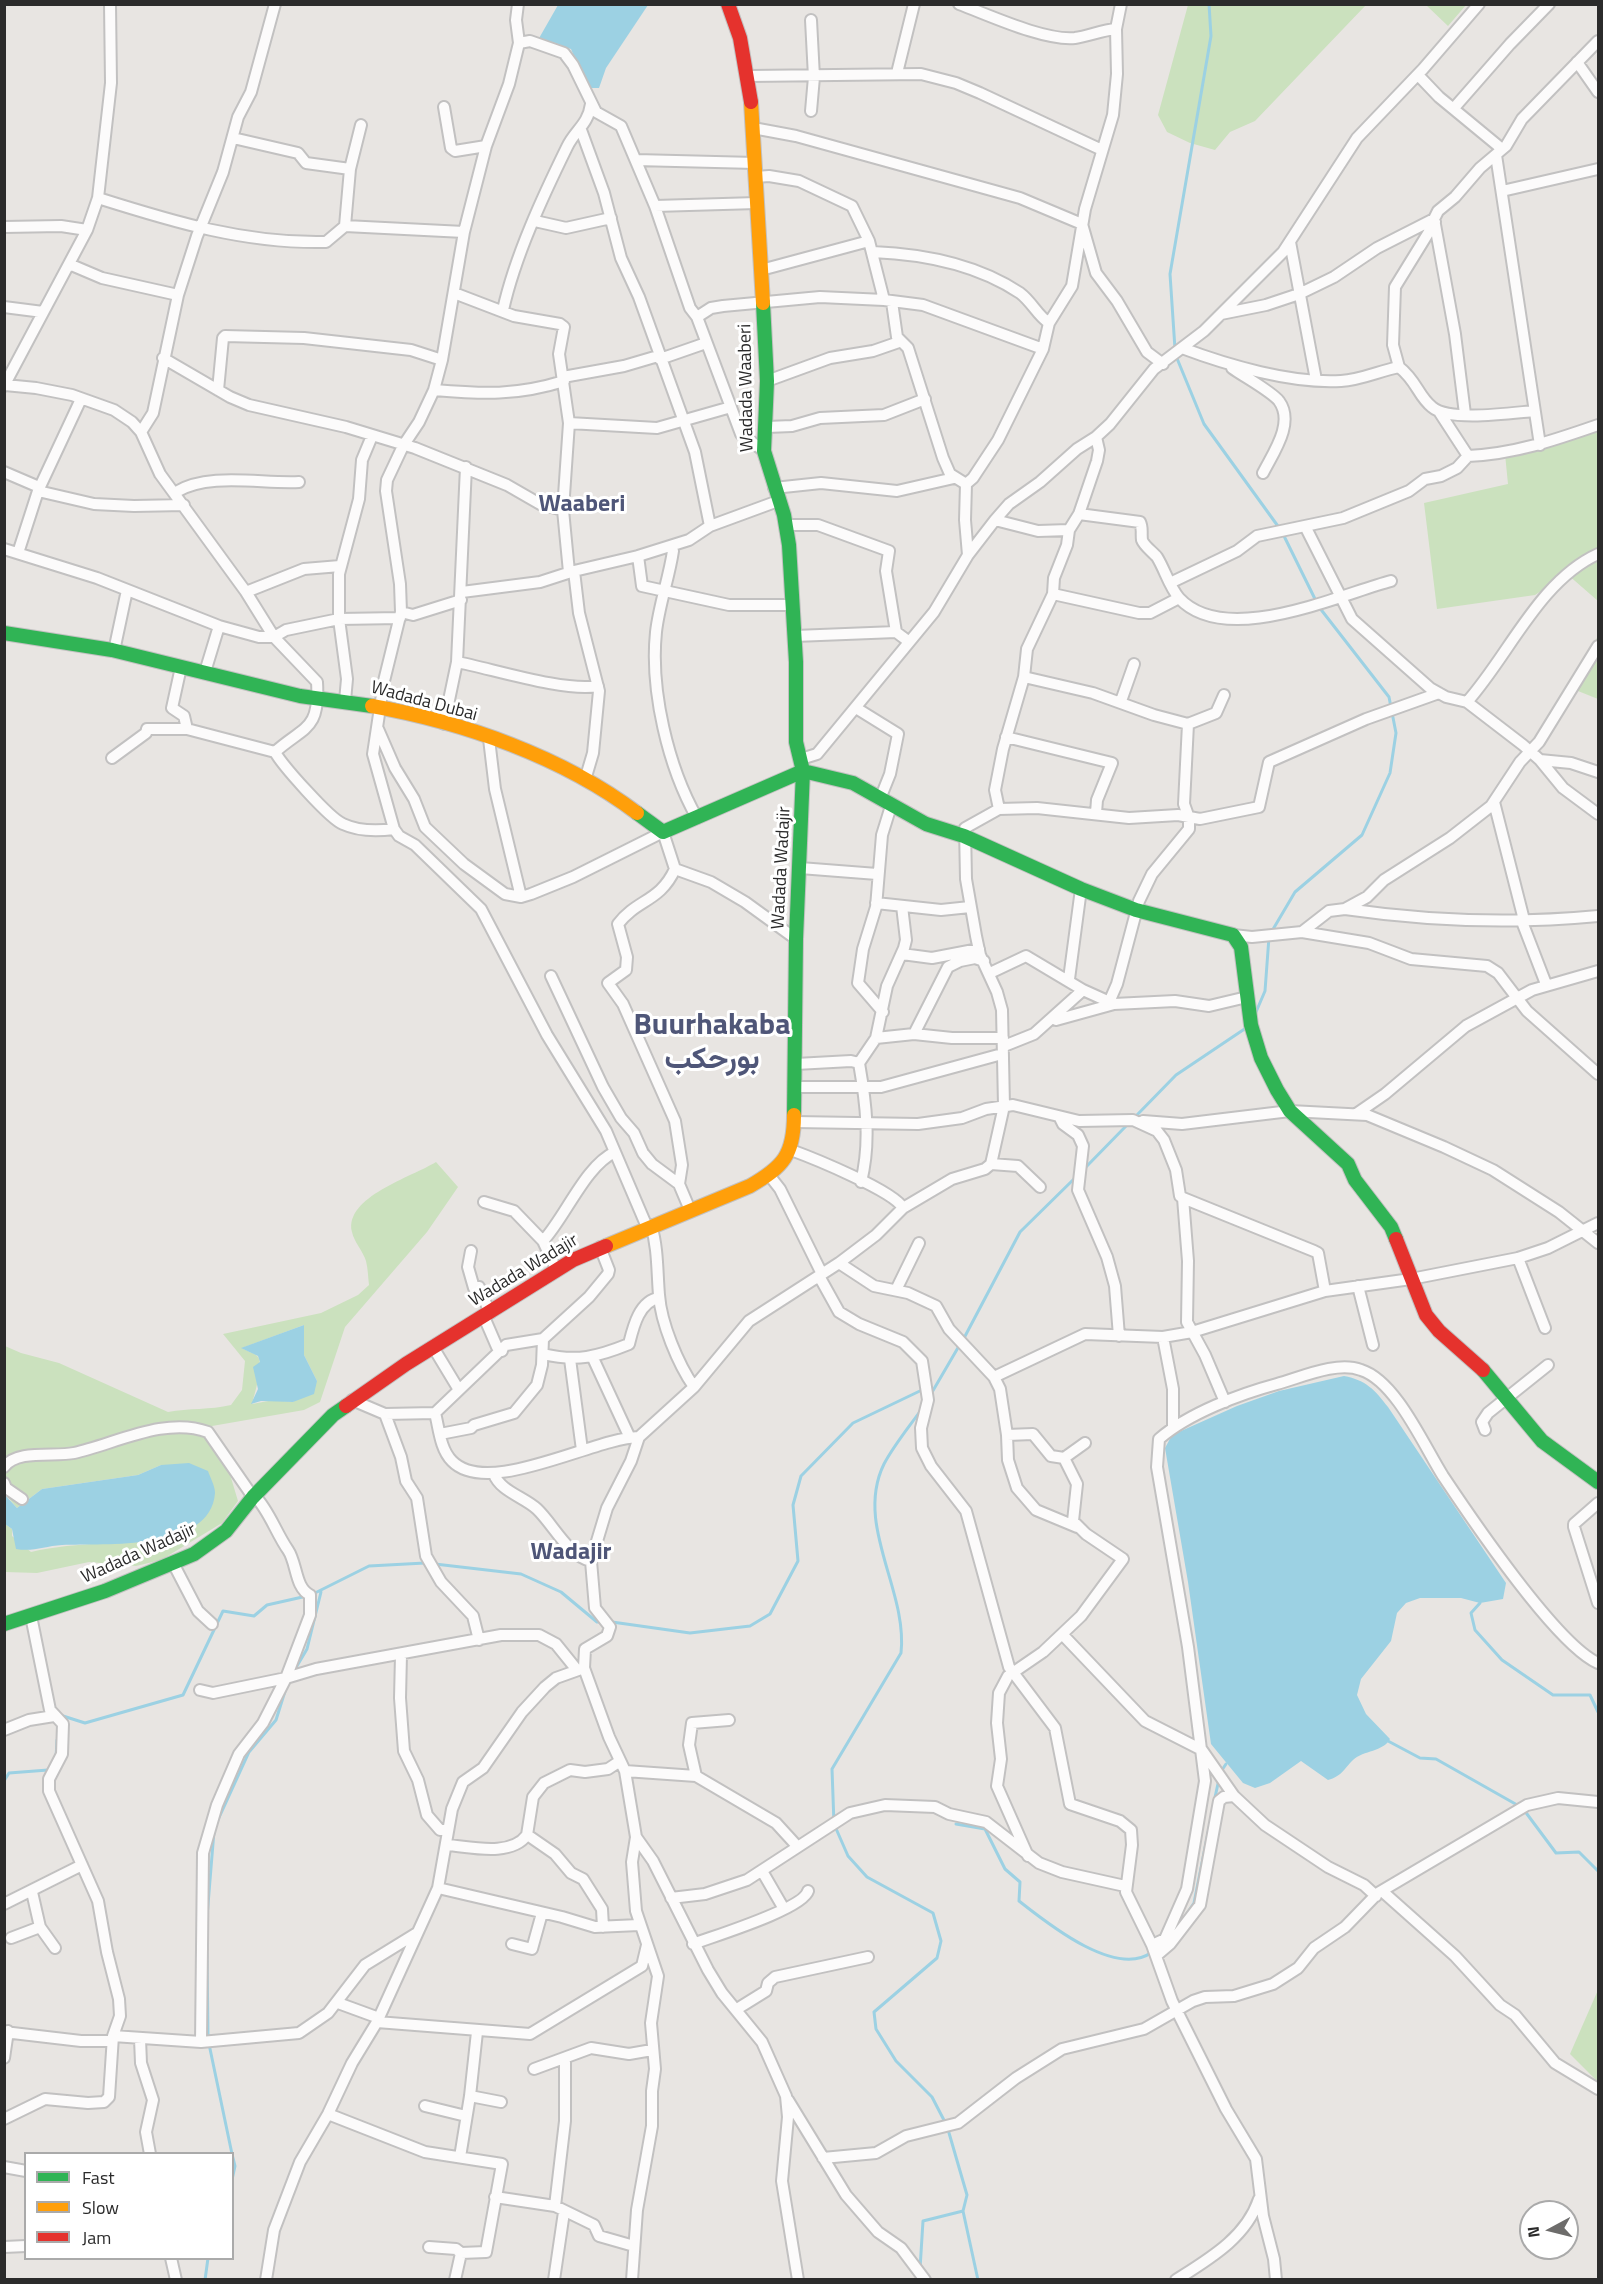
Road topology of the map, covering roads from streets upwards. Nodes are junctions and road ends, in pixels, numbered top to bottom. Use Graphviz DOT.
graph roads {
  1 [pos="110,4"];
  2 [pos="275,4"];
  3 [pos="518,4"];
  4 [pos="728,4"];
  5 [pos="914,4"];
  6 [pos="959,4"];
  7 [pos="1121,4"];
  8 [pos="1479,4"];
  9 [pos="1549,4"];
  10 [pos="971,7"];
  11 [pos="811,20"];
  12 [pos="1116,29"];
  13 [pos="1599,40"];
  14 [pos="519,44"];
  15 [pos="1577,62"];
  16 [pos="897,73"];
  17 [pos="1418,75"];
  18 [pos="749,76"];
  19 [pos="814,77"];
  20 [pos="1599,92"];
  21 [pos="591,104"];
  22 [pos="444,106"];
  23 [pos="1454,108"];
  24 [pos="811,111"];
  25 [pos="361,125"];
  26 [pos="753,128"];
  27 [pos="581,130"];
  28 [pos="233,138"];
  29 [pos="486,146"];
  30 [pos="1102,150"];
  31 [pos="1499,152"];
  32 [pos="636,160"];
  33 [pos="350,169"];
  34 [pos="1599,169"];
  35 [pos="755,170"];
  36 [pos="1502,191"];
  37 [pos="98,198"];
  38 [pos="757,203"];
  39 [pos="655,207"];
  40 [pos="611,218"];
  41 [pos="535,221"];
  42 [pos="1434,221"];
  43 [pos="1082,224"];
  44 [pos="345,226"];
  45 [pos="4,227"];
  46 [pos="200,229"];
  47 [pos="87,230"];
  48 [pos="464,232"];
  49 [pos="869,241"];
  50 [pos="1290,242"];
  51 [pos="873,252"];
  52 [pos="69,264"];
  53 [pos="761,270"];
  54 [pos="454,293"];
  55 [pos="1299,294"];
  56 [pos="178,295"];
  57 [pos="888,301"];
  58 [pos="763,303"];
  59 [pos="4,307"];
  60 [pos="503,310"];
  61 [pos="44,312"];
  62 [pos="1220,314"];
  63 [pos="697,317"];
  64 [pos="1048,323"];
  65 [pos="899,342"];
  66 [pos="706,343"];
  67 [pos="1182,348"];
  68 [pos="1043,349"];
  69 [pos="164,358"];
  70 [pos="659,358"];
  71 [pos="442,360"];
  72 [pos="1223,362"];
  73 [pos="1162,364"];
  74 [pos="1399,368"];
  75 [pos="563,379"];
  76 [pos="1316,380"];
  77 [pos="767,381"];
  78 [pos="5,386"];
  79 [pos="218,390"];
  80 [pos="434,390"];
  81 [pos="81,399"];
  82 [pos="925,399"];
  83 [pos="731,407"];
  84 [pos="1534,411"];
  85 [pos="1440,413"];
  86 [pos="1465,414"];
  87 [pos="684,422"];
  88 [pos="569,423"];
  89 [pos="1599,425"];
  90 [pos="767,427"];
  91 [pos="141,432"];
  92 [pos="372,436"];
  93 [pos="1096,437"];
  94 [pos="1540,445"];
  95 [pos="403,446"];
  96 [pos="764,451"];
  97 [pos="1468,456"];
  98 [pos="466,467"];
  99 [pos="4,472"];
  100 [pos="1263,473"];
  101 [pos="954,478"];
  102 [pos="299,482"];
  103 [pos="966,484"];
  104 [pos="38,489"];
  105 [pos="176,492"];
  106 [pos="776,494"];
  107 [pos="184,505"];
  108 [pos="563,510"];
  109 [pos="1079,514"];
  110 [pos="995,520"];
  111 [pos="786,525"];
  112 [pos="710,526"];
  113 [pos="1305,526"];
  114 [pos="1069,530"];
  115 [pos="671,546"];
  116 [pos="4,549"];
  117 [pos="18,553"];
  118 [pos="1599,554"];
  119 [pos="969,555"];
  120 [pos="638,556"];
  121 [pos="340,566"];
  122 [pos="572,572"];
  123 [pos="1391,581"];
  124 [pos="1170,583"];
  125 [pos="127,590"];
  126 [pos="666,591"];
  127 [pos="246,592"];
  128 [pos="1053,594"];
  129 [pos="461,596"];
  130 [pos="1340,596"];
  131 [pos="1179,598"];
  132 [pos="793,605"];
  133 [pos="400,615"];
  134 [pos="339,619"];
  135 [pos="219,626"];
  136 [pos="896,632"];
  137 [pos="4,633"];
  138 [pos="795,636"];
  139 [pos="274,637"];
  140 [pos="908,641"];
  141 [pos="1599,646"];
  142 [pos="114,651"];
  143 [pos="457,662"];
  144 [pos="1134,664"];
  145 [pos="181,667"];
  146 [pos="205,672"];
  147 [pos="1024,677"];
  148 [pos="598,686"];
  149 [pos="1439,693"];
  150 [pos="1224,695"];
  151 [pos="316,699"];
  152 [pos="345,701"];
  153 [pos="1121,701"];
  154 [pos="1467,702"];
  155 [pos="380,707"];
  156 [pos="856,708"];
  157 [pos="444,724"];
  158 [pos="1188,724"];
  159 [pos="188,729"];
  160 [pos="378,729"];
  161 [pos="1006,737"];
  162 [pos="489,739"];
  163 [pos="275,752"];
  164 [pos="1529,753"];
  165 [pos="112,758"];
  166 [pos="1540,760"];
  167 [pos="802,765"];
  168 [pos="1599,772"];
  169 [pos="585,780"];
  170 [pos="1494,802"];
  171 [pos="885,803"];
  172 [pos="999,809"];
  173 [pos="1096,813"];
  174 [pos="1599,814"];
  175 [pos="697,818"];
  176 [pos="1189,818"];
  177 [pos="394,829"];
  178 [pos="663,832"];
  179 [pos="964,836"];
  180 [pos="800,867"];
  181 [pos="675,869"];
  182 [pos="877,874"];
  183 [pos="1081,889"];
  184 [pos="522,897"];
  185 [pos="876,903"];
  186 [pos="902,906"];
  187 [pos="970,907"];
  188 [pos="1345,909"];
  189 [pos="1136,910"];
  190 [pos="1599,916"];
  191 [pos="1522,920"];
  192 [pos="1302,932"];
  193 [pos="1233,935"];
  194 [pos="796,939"];
  195 [pos="979,949"];
  196 [pos="902,954"];
  197 [pos="984,961"];
  198 [pos="1599,971"];
  199 [pos="990,973"];
  200 [pos="550,976"];
  201 [pos="1069,980"];
  202 [pos="1546,984"];
  203 [pos="1083,990"];
  204 [pos="1247,997"];
  205 [pos="1516,998"];
  206 [pos="1112,1002"];
  207 [pos="883,1012"];
  208 [pos="1050,1022"];
  209 [pos="914,1034"];
  210 [pos="876,1038"];
  211 [pos="1003,1046"];
  212 [pos="859,1063"];
  213 [pos="796,1064"];
  214 [pos="592,1065"];
  215 [pos="573,1074"];
  216 [pos="1599,1074"];
  217 [pos="796,1087"];
  218 [pos="864,1089"];
  219 [pos="1004,1106"];
  220 [pos="1290,1111"];
  221 [pos="1356,1114"];
  222 [pos="1060,1117"];
  223 [pos="1140,1121"];
  224 [pos="795,1122"];
  225 [pos="866,1123"];
  226 [pos="790,1150"];
  227 [pos="615,1152"];
  228 [pos="991,1164"];
  229 [pos="769,1175"];
  230 [pos="861,1182"];
  231 [pos="679,1184"];
  232 [pos="1040,1187"];
  233 [pos="1183,1198"];
  234 [pos="484,1202"];
  235 [pos="903,1208"];
  236 [pos="690,1210"];
  237 [pos="1599,1223"];
  238 [pos="649,1226"];
  239 [pos="1584,1231"];
  240 [pos="543,1241"];
  241 [pos="919,1243"];
  242 [pos="1599,1243"];
  243 [pos="600,1246"];
  244 [pos="471,1251"];
  245 [pos="1518,1258"];
  246 [pos="839,1263"];
  247 [pos="556,1269"];
  248 [pos="820,1275"];
  249 [pos="1411,1279"];
  250 [pos="1358,1286"];
  251 [pos="896,1290"];
  252 [pos="1325,1291"];
  253 [pos="659,1298"];
  254 [pos="487,1315"];
  255 [pos="1545,1328"];
  256 [pos="1192,1332"];
  257 [pos="1119,1335"];
  258 [pos="1164,1337"];
  259 [pos="543,1339"];
  260 [pos="1372,1345"];
  261 [pos="433,1347"];
  262 [pos="502,1351"];
  263 [pos="543,1354"];
  264 [pos="592,1356"];
  265 [pos="570,1359"];
  266 [pos="1548,1365"];
  267 [pos="994,1377"];
  268 [pos="694,1387"];
  269 [pos="459,1390"];
  270 [pos="1506,1399"];
  271 [pos="352,1400"];
  272 [pos="1225,1402"];
  273 [pos="435,1413"];
  274 [pos="385,1414"];
  275 [pos="1173,1427"];
  276 [pos="1485,1430"];
  277 [pos="440,1434"];
  278 [pos="1007,1435"];
  279 [pos="635,1438"];
  280 [pos="1086,1443"];
  281 [pos="582,1450"];
  282 [pos="1064,1458"];
  283 [pos="4,1467"];
  284 [pos="494,1474"];
  285 [pos="1599,1482"];
  286 [pos="4,1483"];
  287 [pos="254,1496"];
  288 [pos="22,1499"];
  289 [pos="1599,1503"];
  290 [pos="1077,1527"];
  291 [pos="591,1561"];
  292 [pos="173,1563"];
  293 [pos="1599,1603"];
  294 [pos="31,1616"];
  295 [pos="4,1624"];
  296 [pos="212,1624"];
  297 [pos="1062,1634"];
  298 [pos="479,1640"];
  299 [pos="401,1655"];
  300 [pos="1599,1663"];
  301 [pos="580,1669"];
  302 [pos="1013,1674"];
  303 [pos="286,1678"];
  304 [pos="200,1690"];
  305 [pos="54,1716"];
  306 [pos="729,1720"];
  307 [pos="4,1730"];
  308 [pos="1202,1750"];
  309 [pos="622,1766"];
  310 [pos="696,1776"];
  311 [pos="1234,1796"];
  312 [pos="1599,1802"];
  313 [pos="447,1830"];
  314 [pos="527,1835"];
  315 [pos="636,1836"];
  316 [pos="448,1845"];
  317 [pos="797,1846"];
  318 [pos="1028,1856"];
  319 [pos="81,1864"];
  320 [pos="762,1871"];
  321 [pos="1125,1886"];
  322 [pos="438,1888"];
  323 [pos="808,1891"];
  324 [pos="32,1892"];
  325 [pos="1379,1893"];
  326 [pos="670,1898"];
  327 [pos="4,1904"];
  328 [pos="784,1909"];
  329 [pos="542,1913"];
  330 [pos="639,1925"];
  331 [pos="40,1927"];
  332 [pos="603,1927"];
  333 [pos="421,1930"];
  334 [pos="11,1938"];
  335 [pos="648,1943"];
  336 [pos="512,1944"];
  337 [pos="693,1944"];
  338 [pos="55,1948"];
  339 [pos="1154,1951"];
  340 [pos="868,1957"];
  341 [pos="338,2003"];
  342 [pos="737,2009"];
  343 [pos="1178,2010"];
  344 [pos="378,2020"];
  345 [pos="6,2032"];
  346 [pos="477,2032"];
  347 [pos="140,2039"];
  348 [pos="113,2040"];
  349 [pos="201,2042"];
  350 [pos="652,2050"];
  351 [pos="4,2058"];
  352 [pos="565,2059"];
  353 [pos="534,2069"];
  354 [pos="1599,2090"];
  355 [pos="470,2096"];
  356 [pos="786,2096"];
  357 [pos="501,2102"];
  358 [pos="425,2106"];
  359 [pos="328,2114"];
  360 [pos="466,2116"];
  361 [pos="4,2119"];
  362 [pos="150,2152"];
  363 [pos="459,2157"];
  364 [pos="823,2158"];
  365 [pos="4,2167"];
  366 [pos="24,2171"];
  367 [pos="1260,2196"];
  368 [pos="495,2197"];
  369 [pos="559,2209"];
  370 [pos="24,2246"];
  371 [pos="634,2246"];
  372 [pos="4,2247"];
  373 [pos="429,2247"];
  374 [pos="461,2253"];
  375 [pos="171,2260"];
  376 [pos="176,2280"];
  377 [pos="266,2280"];
  378 [pos="455,2280"];
  379 [pos="554,2280"];
  380 [pos="632,2280"];
  381 [pos="798,2280"];
  382 [pos="925,2280"];
  383 [pos="1176,2280"];
  384 [pos="1276,2280"];
  1 -- 37 [label="street"];
  2 -- 28 [label="street"];
  3 -- 14 [label="street"];
  4 -- 18 [label="street, Wadada Waaberi"];
  5 -- 16 [label="street"];
  6 -- 10 [label="street"];
  7 -- 12 [label="street"];
  8 -- 17 [label="street"];
  9 -- 23 [label="street"];
  10 -- 12 [label="street"];
  11 -- 19 [label="street"];
  12 -- 30 [label="street"];
  13 -- 15 [label="street"];
  14 -- 21 [label="street"];
  14 -- 29 [label="street"];
  15 -- 20 [label="street"];
  15 -- 31 [label="street"];
  16 -- 19 [label="street"];
  16 -- 30 [label="street"];
  17 -- 23 [label="street"];
  17 -- 50 [label="street"];
  18 -- 19 [label="street"];
  18 -- 26 [label="street, Wadada Waaberi"];
  19 -- 24 [label="street"];
  21 -- 27 [label="street"];
  21 -- 32 [label="street"];
  22 -- 29 [label="street"];
  23 -- 31 [label="street"];
  25 -- 33 [label="street"];
  26 -- 35 [label="street, Wadada Waaberi"];
  26 -- 43 [label="street"];
  27 -- 40 [label="street"];
  27 -- 41 [label="street"];
  28 -- 33 [label="street"];
  28 -- 46 [label="street"];
  29 -- 48 [label="street"];
  30 -- 43 [label="street"];
  31 -- 36 [label="street"];
  31 -- 42 [label="street"];
  32 -- 35 [label="street"];
  32 -- 39 [label="street"];
  33 -- 44 [label="street"];
  34 -- 36 [label="street"];
  35 -- 38 [label="street, Wadada Waaberi"];
  35 -- 49 [label="street"];
  36 -- 84 [label="street"];
  37 -- 46 [label="street"];
  37 -- 47 [label="street"];
  38 -- 39 [label="street"];
  38 -- 53 [label="street, Wadada Waaberi"];
  39 -- 63 [label="street"];
  40 -- 41 [label="street"];
  40 -- 70 [label="street"];
  41 -- 60 [label="street"];
  42 -- 55 [label="street"];
  42 -- 74 [label="street"];
  42 -- 86 [label="street"];
  43 -- 64 [label="street"];
  43 -- 73 [label="street"];
  44 -- 46 [label="street"];
  44 -- 48 [label="street"];
  45 -- 47 [label="street"];
  46 -- 56 [label="street"];
  47 -- 52 [label="street"];
  48 -- 54 [label="street"];
  49 -- 51 [label="street"];
  49 -- 53 [label="street"];
  50 -- 55 [label="street"];
  50 -- 62 [label="street"];
  51 -- 57 [label="street"];
  51 -- 64 [label="street"];
  52 -- 56 [label="street"];
  52 -- 61 [label="street"];
  53 -- 58 [label="street, Wadada Waaberi"];
  54 -- 60 [label="street"];
  54 -- 71 [label="street"];
  55 -- 62 [label="street"];
  55 -- 76 [label="street"];
  56 -- 69 [label="street"];
  57 -- 58 [label="street"];
  57 -- 65 [label="street"];
  57 -- 68 [label="street"];
  58 -- 63 [label="street"];
  58 -- 77 [label="street, Wadada Waaberi"];
  59 -- 61 [label="street"];
  60 -- 75 [label="street"];
  61 -- 78 [label="street"];
  62 -- 67 [label="street"];
  63 -- 66 [label="street"];
  64 -- 68 [label="street"];
  65 -- 77 [label="street"];
  65 -- 82 [label="street"];
  66 -- 70 [label="street"];
  66 -- 83 [label="street"];
  67 -- 72 [label="street"];
  67 -- 73 [label="street"];
  68 -- 103 [label="street"];
  69 -- 79 [label="street"];
  69 -- 91 [label="street"];
  70 -- 75 [label="street"];
  70 -- 87 [label="street"];
  71 -- 79 [label="street"];
  71 -- 80 [label="street"];
  72 -- 76 [label="street"];
  72 -- 100 [label="street"];
  73 -- 93 [label="street"];
  74 -- 76 [label="street"];
  74 -- 85 [label="street"];
  75 -- 80 [label="street"];
  75 -- 88 [label="street"];
  77 -- 90 [label="street, Wadada Waaberi"];
  78 -- 81 [label="street"];
  79 -- 92 [label="street"];
  80 -- 95 [label="street"];
  81 -- 91 [label="street"];
  81 -- 104 [label="street"];
  82 -- 90 [label="street"];
  82 -- 101 [label="street"];
  83 -- 87 [label="street"];
  83 -- 96 [label="street"];
  84 -- 86 [label="street"];
  84 -- 94 [label="street"];
  85 -- 86 [label="street"];
  85 -- 97 [label="street"];
  87 -- 88 [label="street"];
  87 -- 112 [label="street"];
  88 -- 108 [label="street"];
  89 -- 94 [label="street"];
  90 -- 96 [label="street, Wadada Waaberi"];
  91 -- 105 [label="street"];
  92 -- 95 [label="street"];
  92 -- 121 [label="street"];
  93 -- 109 [label="street"];
  93 -- 110 [label="street"];
  94 -- 97 [label="street"];
  95 -- 98 [label="street"];
  95 -- 133 [label="street"];
  96 -- 106 [label="street, Wadada Waaberi"];
  97 -- 113 [label="street"];
  98 -- 108 [label="street"];
  98 -- 129 [label="street"];
  99 -- 104 [label="street"];
  101 -- 103 [label="street"];
  101 -- 106 [label="street"];
  102 -- 105 [label="street"];
  103 -- 119 [label="street"];
  104 -- 107 [label="street"];
  104 -- 117 [label="street"];
  105 -- 107 [label="street"];
  106 -- 111 [label="street, Wadada Waaberi"];
  106 -- 112 [label="street"];
  107 -- 127 [label="street"];
  108 -- 122 [label="street"];
  109 -- 114 [label="street"];
  109 -- 124 [label="street"];
  110 -- 114 [label="street"];
  110 -- 119 [label="street"];
  111 -- 132 [label="street, Wadada Waaberi"];
  111 -- 136 [label="street"];
  112 -- 115 [label="street"];
  113 -- 124 [label="street"];
  113 -- 130 [label="street"];
  114 -- 128 [label="street"];
  115 -- 120 [label="street"];
  115 -- 126 [label="street"];
  116 -- 117 [label="street"];
  117 -- 125 [label="street"];
  118 -- 154 [label="street"];
  119 -- 140 [label="street"];
  120 -- 122 [label="street"];
  120 -- 126 [label="street"];
  121 -- 127 [label="street"];
  121 -- 134 [label="street"];
  122 -- 129 [label="street"];
  122 -- 148 [label="street"];
  123 -- 130 [label="street"];
  124 -- 131 [label="street"];
  125 -- 135 [label="street"];
  125 -- 142 [label="street"];
  126 -- 132 [label="street"];
  126 -- 175 [label="street"];
  127 -- 139 [label="street"];
  128 -- 131 [label="street"];
  128 -- 147 [label="street"];
  129 -- 133 [label="street"];
  129 -- 143 [label="street"];
  130 -- 131 [label="street"];
  130 -- 149 [label="street"];
  132 -- 138 [label="street, Wadada Waaberi"];
  133 -- 134 [label="street"];
  133 -- 155 [label="street"];
  134 -- 139 [label="street"];
  134 -- 152 [label="street"];
  135 -- 139 [label="street"];
  135 -- 146 [label="street"];
  136 -- 138 [label="street"];
  136 -- 140 [label="street"];
  137 -- 142 [label="street, Wadada Dubai"];
  138 -- 167 [label="street, Wadada Waaberi"];
  139 -- 151 [label="street"];
  140 -- 156 [label="street"];
  141 -- 164 [label="street"];
  142 -- 145 [label="street, Wadada Dubai"];
  143 -- 148 [label="street"];
  143 -- 157 [label="street"];
  144 -- 153 [label="street"];
  145 -- 146 [label="street, Wadada Dubai"];
  145 -- 159 [label="street"];
  146 -- 151 [label="street, Wadada Dubai"];
  147 -- 153 [label="street"];
  147 -- 161 [label="street"];
  148 -- 169 [label="street"];
  149 -- 154 [label="street"];
  149 -- 176 [label="street"];
  150 -- 158 [label="street"];
  151 -- 152 [label="street, Wadada Dubai"];
  151 -- 163 [label="street"];
  152 -- 155 [label="street, Wadada Dubai"];
  153 -- 158 [label="street"];
  154 -- 164 [label="street"];
  155 -- 157 [label="street, Wadada Dubai"];
  155 -- 160 [label="street"];
  156 -- 167 [label="street"];
  156 -- 171 [label="street"];
  157 -- 162 [label="street, Wadada Dubai"];
  158 -- 176 [label="street"];
  159 -- 163 [label="street"];
  159 -- 165 [label="street"];
  160 -- 177 [label="street"];
  160 -- 184 [label="street"];
  161 -- 172 [label="street"];
  161 -- 173 [label="street"];
  162 -- 169 [label="street, Wadada Dubai"];
  162 -- 184 [label="street"];
  163 -- 177 [label="street"];
  164 -- 166 [label="street"];
  164 -- 170 [label="street"];
  166 -- 168 [label="street"];
  166 -- 174 [label="street"];
  167 -- 171 [label="street"];
  167 -- 175 [label="street"];
  167 -- 180 [label="street, Wadada Wadajir"];
  169 -- 178 [label="street, Wadada Dubai"];
  170 -- 188 [label="street"];
  170 -- 191 [label="street"];
  171 -- 179 [label="street"];
  171 -- 182 [label="street"];
  172 -- 173 [label="street"];
  172 -- 179 [label="street"];
  173 -- 176 [label="street"];
  175 -- 178 [label="street"];
  176 -- 189 [label="street"];
  177 -- 215 [label="street"];
  178 -- 181 [label="street"];
  178 -- 184 [label="street"];
  179 -- 183 [label="street"];
  179 -- 187 [label="street"];
  180 -- 182 [label="street"];
  180 -- 194 [label="street, Wadada Wadajir"];
  181 -- 194 [label="street"];
  181 -- 231 [label="street"];
  182 -- 185 [label="street"];
  183 -- 189 [label="street"];
  183 -- 201 [label="street"];
  185 -- 186 [label="street"];
  185 -- 207 [label="street"];
  186 -- 187 [label="street"];
  186 -- 196 [label="street"];
  187 -- 195 [label="street"];
  188 -- 191 [label="street"];
  188 -- 192 [label="street"];
  189 -- 193 [label="street"];
  189 -- 206 [label="street"];
  190 -- 191 [label="street"];
  191 -- 202 [label="street"];
  192 -- 193 [label="street"];
  192 -- 205 [label="street"];
  193 -- 204 [label="street"];
  194 -- 213 [label="street, Wadada Wadajir"];
  195 -- 196 [label="street"];
  195 -- 197 [label="street"];
  196 -- 207 [label="street"];
  197 -- 199 [label="street"];
  197 -- 209 [label="street"];
  198 -- 202 [label="street"];
  199 -- 201 [label="street"];
  199 -- 211 [label="street"];
  200 -- 214 [label="street"];
  201 -- 203 [label="street"];
  202 -- 205 [label="street"];
  203 -- 206 [label="street"];
  203 -- 208 [label="street"];
  204 -- 206 [label="street"];
  204 -- 220 [label="street"];
  205 -- 216 [label="street"];
  205 -- 221 [label="street"];
  206 -- 208 [label="street"];
  207 -- 210 [label="street"];
  208 -- 211 [label="street"];
  209 -- 210 [label="street"];
  209 -- 211 [label="street"];
  210 -- 212 [label="street"];
  211 -- 218 [label="street"];
  211 -- 219 [label="street"];
  212 -- 213 [label="street"];
  212 -- 218 [label="street"];
  213 -- 217 [label="street, Wadada Wadajir"];
  214 -- 215 [label="street"];
  214 -- 231 [label="street"];
  215 -- 227 [label="street"];
  217 -- 218 [label="street"];
  217 -- 224 [label="street, Wadada Wadajir"];
  218 -- 225 [label="street"];
  219 -- 222 [label="street"];
  219 -- 225 [label="street"];
  219 -- 228 [label="street"];
  220 -- 221 [label="street"];
  220 -- 223 [label="street"];
  220 -- 249 [label="street"];
  221 -- 239 [label="street"];
  222 -- 223 [label="street"];
  222 -- 257 [label="street"];
  223 -- 233 [label="street"];
  224 -- 225 [label="street"];
  224 -- 226 [label="street, Wadada Wadajir"];
  225 -- 230 [label="street"];
  226 -- 229 [label="street, Wadada Wadajir"];
  226 -- 230 [label="street"];
  227 -- 238 [label="street"];
  227 -- 240 [label="street"];
  228 -- 232 [label="street"];
  228 -- 235 [label="street"];
  229 -- 236 [label="street, Wadada Wadajir"];
  229 -- 248 [label="street"];
  230 -- 235 [label="street"];
  231 -- 236 [label="street"];
  233 -- 252 [label="street"];
  233 -- 256 [label="street"];
  234 -- 240 [label="street"];
  235 -- 246 [label="street"];
  236 -- 238 [label="street, Wadada Wadajir"];
  237 -- 239 [label="street"];
  238 -- 243 [label="street, Wadada Wadajir"];
  238 -- 253 [label="street"];
  239 -- 242 [label="street"];
  239 -- 245 [label="street"];
  240 -- 247 [label="street"];
  241 -- 251 [label="street"];
  243 -- 247 [label="street, Wadada Wadajir"];
  243 -- 259 [label="street"];
  244 -- 254 [label="street"];
  245 -- 249 [label="street"];
  245 -- 255 [label="street"];
  246 -- 248 [label="street"];
  246 -- 251 [label="street"];
  247 -- 254 [label="street, Wadada Wadajir"];
  248 -- 268 [label="street"];
  248 -- 302 [label="street"];
  249 -- 250 [label="street"];
  249 -- 270 [label="street"];
  250 -- 252 [label="street"];
  250 -- 260 [label="street"];
  251 -- 267 [label="street"];
  252 -- 256 [label="street"];
  253 -- 264 [label="street"];
  253 -- 268 [label="street"];
  254 -- 261 [label="street, Wadada Wadajir"];
  254 -- 262 [label="street"];
  256 -- 258 [label="street"];
  256 -- 272 [label="street"];
  257 -- 258 [label="street"];
  257 -- 267 [label="street"];
  258 -- 275 [label="street"];
  259 -- 262 [label="street"];
  259 -- 263 [label="street"];
  261 -- 269 [label="street"];
  261 -- 271 [label="street, Wadada Wadajir"];
  262 -- 269 [label="street"];
  263 -- 265 [label="street"];
  263 -- 277 [label="street"];
  264 -- 265 [label="street"];
  264 -- 279 [label="street"];
  265 -- 281 [label="street"];
  266 -- 270 [label="street"];
  267 -- 278 [label="street"];
  268 -- 279 [label="street"];
  269 -- 273 [label="street"];
  270 -- 276 [label="street"];
  270 -- 285 [label="street"];
  271 -- 274 [label="street"];
  271 -- 287 [label="street, Wadada Wadajir"];
  272 -- 275 [label="street"];
  272 -- 300 [label="street"];
  273 -- 274 [label="street"];
  273 -- 277 [label="street"];
  274 -- 298 [label="street"];
  275 -- 308 [label="street"];
  277 -- 284 [label="street"];
  278 -- 282 [label="street"];
  278 -- 290 [label="street"];
  279 -- 281 [label="street"];
  279 -- 291 [label="street"];
  280 -- 282 [label="street"];
  281 -- 284 [label="street"];
  282 -- 290 [label="street"];
  283 -- 287 [label="street"];
  284 -- 291 [label="street"];
  286 -- 288 [label="street"];
  287 -- 292 [label="street, Wadada Wadajir"];
  287 -- 303 [label="street"];
  289 -- 293 [label="street"];
  290 -- 297 [label="street"];
  291 -- 301 [label="street"];
  292 -- 294 [label="street, Wadada Wadajir"];
  292 -- 296 [label="street"];
  294 -- 295 [label="street, Wadada Wadajir"];
  294 -- 305 [label="street"];
  297 -- 302 [label="street"];
  297 -- 308 [label="street"];
  298 -- 299 [label="street"];
  298 -- 301 [label="street"];
  299 -- 303 [label="street"];
  299 -- 313 [label="street"];
  301 -- 309 [label="street"];
  301 -- 313 [label="street"];
  302 -- 318 [label="street"];
  302 -- 321 [label="street"];
  303 -- 304 [label="street"];
  303 -- 349 [label="street"];
  305 -- 307 [label="street"];
  305 -- 319 [label="street"];
  306 -- 310 [label="street"];
  308 -- 311 [label="street"];
  308 -- 339 [label="street"];
  309 -- 310 [label="street"];
  309 -- 314 [label="street"];
  309 -- 315 [label="street"];
  310 -- 317 [label="street"];
  311 -- 325 [label="street"];
  311 -- 339 [label="street"];
  312 -- 325 [label="street"];
  313 -- 316 [label="street"];
  314 -- 316 [label="street"];
  314 -- 332 [label="street"];
  315 -- 326 [label="street"];
  315 -- 330 [label="street"];
  316 -- 322 [label="street"];
  317 -- 318 [label="street"];
  317 -- 320 [label="street"];
  318 -- 321 [label="street"];
  319 -- 324 [label="street"];
  319 -- 348 [label="street"];
  320 -- 326 [label="street"];
  320 -- 328 [label="street"];
  321 -- 339 [label="street"];
  322 -- 329 [label="street"];
  322 -- 333 [label="street"];
  323 -- 328 [label="street"];
  324 -- 327 [label="street"];
  324 -- 331 [label="street"];
  325 -- 343 [label="street"];
  325 -- 354 [label="street"];
  326 -- 337 [label="street"];
  328 -- 337 [label="street"];
  329 -- 332 [label="street"];
  329 -- 336 [label="street"];
  330 -- 332 [label="street"];
  330 -- 335 [label="street"];
  331 -- 334 [label="street"];
  331 -- 338 [label="street"];
  333 -- 341 [label="street"];
  333 -- 344 [label="street"];
  335 -- 346 [label="street"];
  335 -- 350 [label="street"];
  337 -- 342 [label="street"];
  339 -- 343 [label="street"];
  340 -- 342 [label="street"];
  341 -- 344 [label="street"];
  341 -- 349 [label="street"];
  342 -- 356 [label="street"];
  343 -- 364 [label="street"];
  343 -- 367 [label="street"];
  344 -- 346 [label="street"];
  344 -- 359 [label="street"];
  345 -- 348 [label="street"];
  345 -- 351 [label="street"];
  346 -- 355 [label="street"];
  347 -- 348 [label="street"];
  347 -- 349 [label="street"];
  347 -- 362 [label="street"];
  348 -- 361 [label="street"];
  350 -- 352 [label="street"];
  350 -- 371 [label="street"];
  352 -- 353 [label="street"];
  352 -- 369 [label="street"];
  355 -- 357 [label="street"];
  355 -- 360 [label="street"];
  356 -- 364 [label="street"];
  356 -- 381 [label="street"];
  358 -- 360 [label="street"];
  359 -- 363 [label="street"];
  359 -- 377 [label="street"];
  360 -- 363 [label="street"];
  363 -- 368 [label="street"];
  364 -- 382 [label="street"];
  365 -- 366 [label="street"];
  367 -- 383 [label="street"];
  367 -- 384 [label="street"];
  368 -- 369 [label="street"];
  368 -- 374 [label="street"];
  369 -- 371 [label="street"];
  369 -- 379 [label="street"];
  370 -- 372 [label="street"];
  371 -- 380 [label="street"];
  373 -- 374 [label="street"];
  374 -- 378 [label="street"];
  375 -- 376 [label="street"];
}
